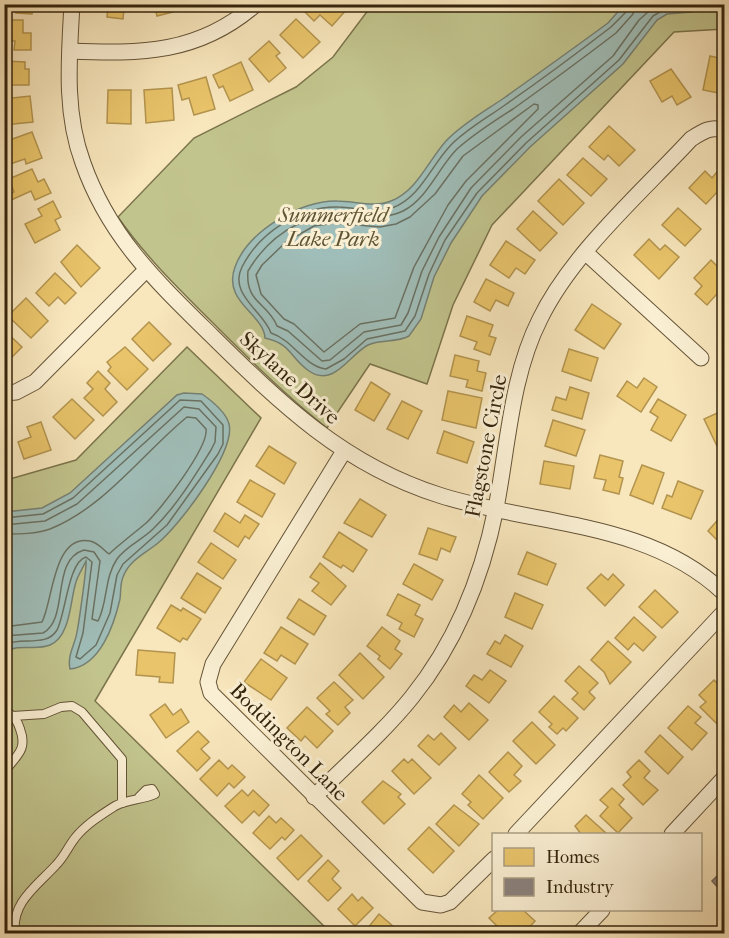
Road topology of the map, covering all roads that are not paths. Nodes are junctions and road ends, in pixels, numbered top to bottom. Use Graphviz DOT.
graph roads {
  1 [pos="72,4"];
  2 [pos="256,4"];
  3 [pos="70,51"];
  4 [pos="724,131"];
  5 [pos="585,252"];
  6 [pos="146,270"];
  7 [pos="700,358"];
  8 [pos="4,393"];
  9 [pos="344,450"];
  10 [pos="495,510"];
  11 [pos="724,593"];
  12 [pos="724,612"];
  13 [pos="4,711"];
  14 [pos="13,716"];
  15 [pos="4,772"];
  16 [pos="724,778"];
  17 [pos="140,797"];
  18 [pos="314,797"];
  19 [pos="122,803"];
  20 [pos="517,833"];
  21 [pos="673,833"];
  22 [pos="492,861"];
  23 [pos="600,911"];
  24 [pos="15,933"];
  25 [pos="581,933"];
  1 -- 3 [label="street, Skylane Drive"];
  2 -- 3 [label="street"];
  3 -- 6 [label="street, Skylane Drive"];
  4 -- 5 [label="street, Flagstone Circle"];
  5 -- 7 [label="street"];
  5 -- 10 [label="street, Flagstone Circle"];
  6 -- 8 [label="street"];
  6 -- 9 [label="street, Skylane Drive"];
  9 -- 10 [label="street, Skylane Drive"];
  9 -- 18 [label="street, Boddington Lane"];
  10 -- 11 [label="street, Skylane Drive"];
  10 -- 18 [label="street, Flagstone Circle"];
  12 -- 20 [label="street"];
  13 -- 14 [label="lane"];
  14 -- 15 [label="lane"];
  14 -- 19 [label="lane"];
  16 -- 21 [label="street"];
  17 -- 19 [label="lane"];
  18 -- 22 [label="street, Boddington Lane"];
  19 -- 24 [label="lane"];
  23 -- 25 [label="street"];
}
